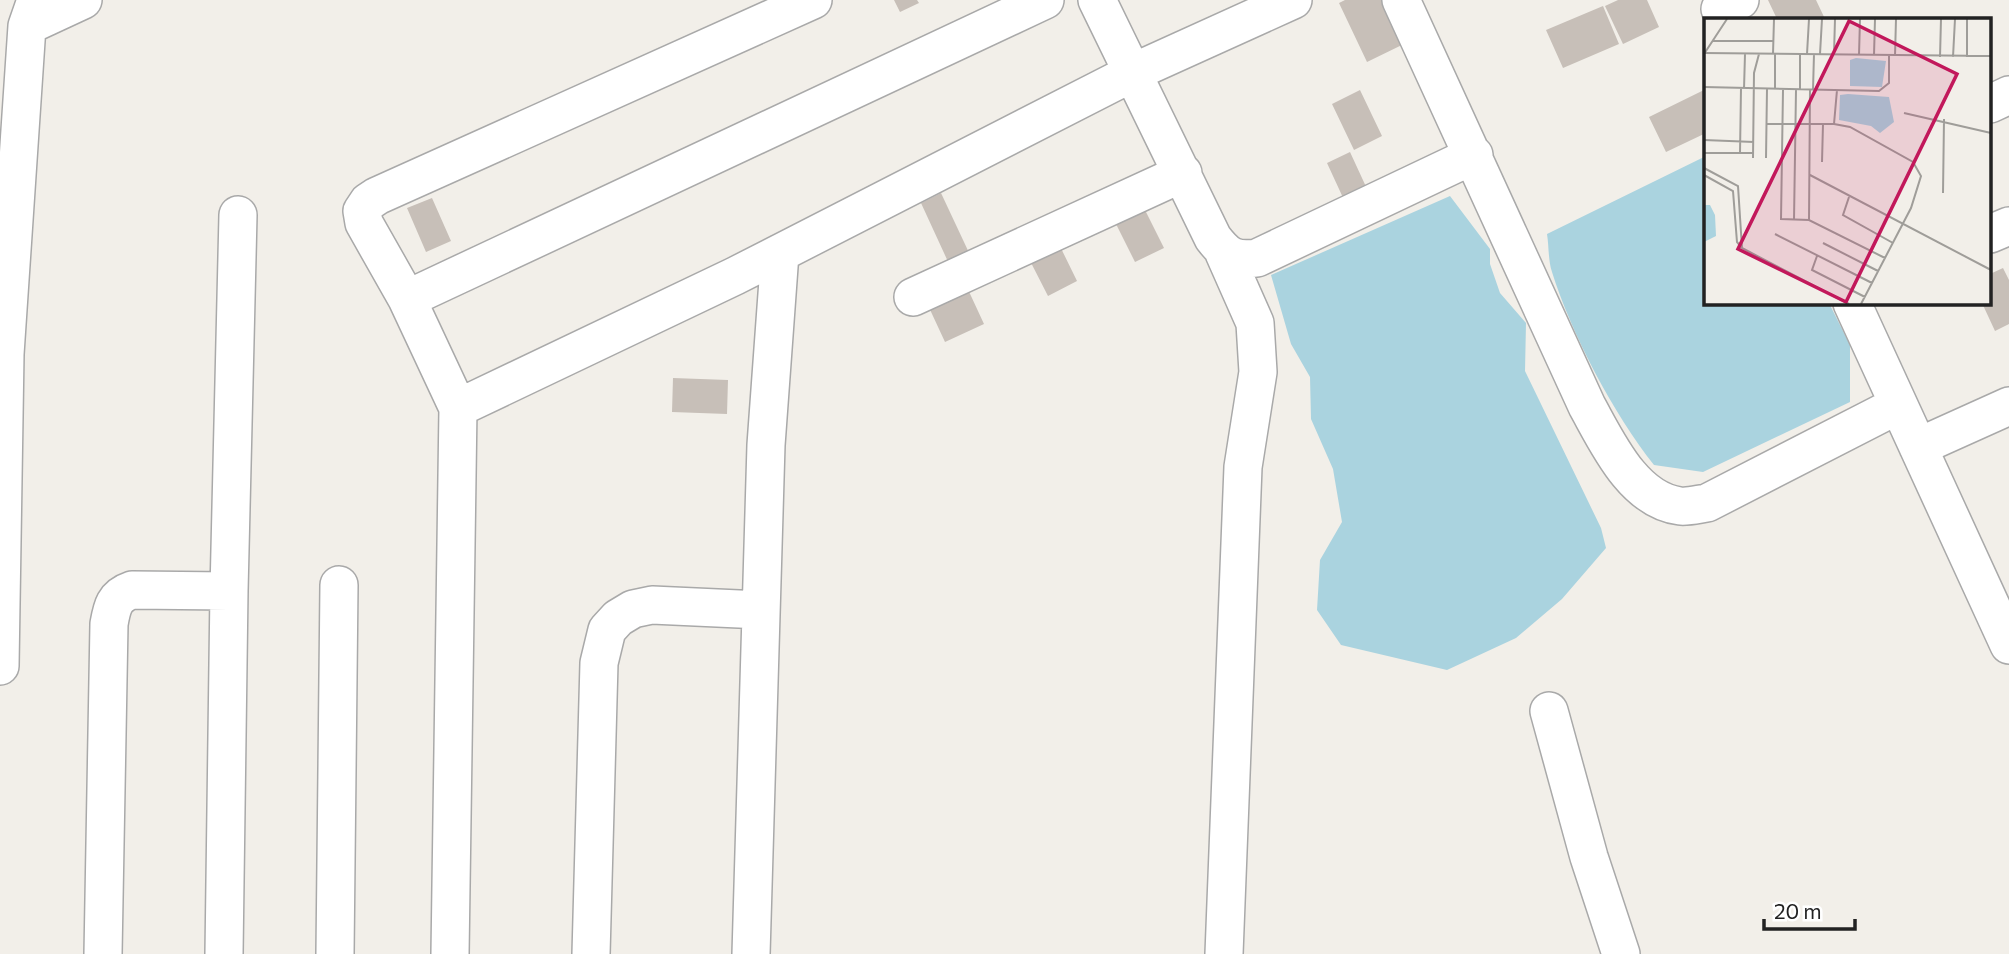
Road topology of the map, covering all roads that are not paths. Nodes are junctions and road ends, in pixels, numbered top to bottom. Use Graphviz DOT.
graph roads {
  1 [pos="83,0"];
  2 [pos="813,0"];
  3 [pos="1045,0"];
  4 [pos="1097,0"];
  5 [pos="1293,0"];
  6 [pos="1401,0"];
  7 [pos="32,13"];
  8 [pos="1134,72"];
  9 [pos="2009,95"];
  10 [pos="1992,103"];
  11 [pos="1474,155"];
  12 [pos="1183,173"];
  13 [pos="238,215"];
  14 [pos="2009,226"];
  15 [pos="1992,233"];
  16 [pos="780,253"];
  17 [pos="1224,253"];
  18 [pos="912,297"];
  19 [pos="407,299"];
  20 [pos="1852,304"];
  21 [pos="1898,405"];
  22 [pos="2009,406"];
  23 [pos="458,408"];
  24 [pos="1918,447"];
  25 [pos="339,585"];
  26 [pos="229,591"];
  27 [pos="761,610"];
  28 [pos="2009,645"];
  29 [pos="0,666"];
  30 [pos="1549,710"];
  31 [pos="103,954"];
  32 [pos="224,954"];
  33 [pos="335,954"];
  34 [pos="450,954"];
  35 [pos="591,954"];
  36 [pos="751,954"];
  37 [pos="1224,954"];
  38 [pos="1621,954"];
  1 -- 7 [label="street"];
  2 -- 19 [label="street"];
  3 -- 19 [label="street"];
  4 -- 8 [label="street"];
  5 -- 8 [label="street"];
  6 -- 11 [label="street"];
  7 -- 29 [label="street"];
  8 -- 12 [label="street"];
  8 -- 16 [label="street"];
  9 -- 10 [label="street"];
  11 -- 17 [label="street"];
  11 -- 21 [label="street"];
  12 -- 17 [label="street"];
  12 -- 18 [label="street"];
  13 -- 26 [label="street"];
  14 -- 15 [label="street"];
  16 -- 23 [label="street"];
  16 -- 27 [label="street"];
  17 -- 37 [label="street"];
  19 -- 23 [label="street"];
  20 -- 21 [label="street"];
  21 -- 24 [label="street"];
  22 -- 24 [label="street"];
  23 -- 34 [label="street"];
  24 -- 28 [label="street"];
  25 -- 33 [label="street"];
  26 -- 31 [label="street"];
  26 -- 32 [label="street"];
  27 -- 35 [label="street"];
  27 -- 36 [label="street"];
  30 -- 38 [label="street"];
}
